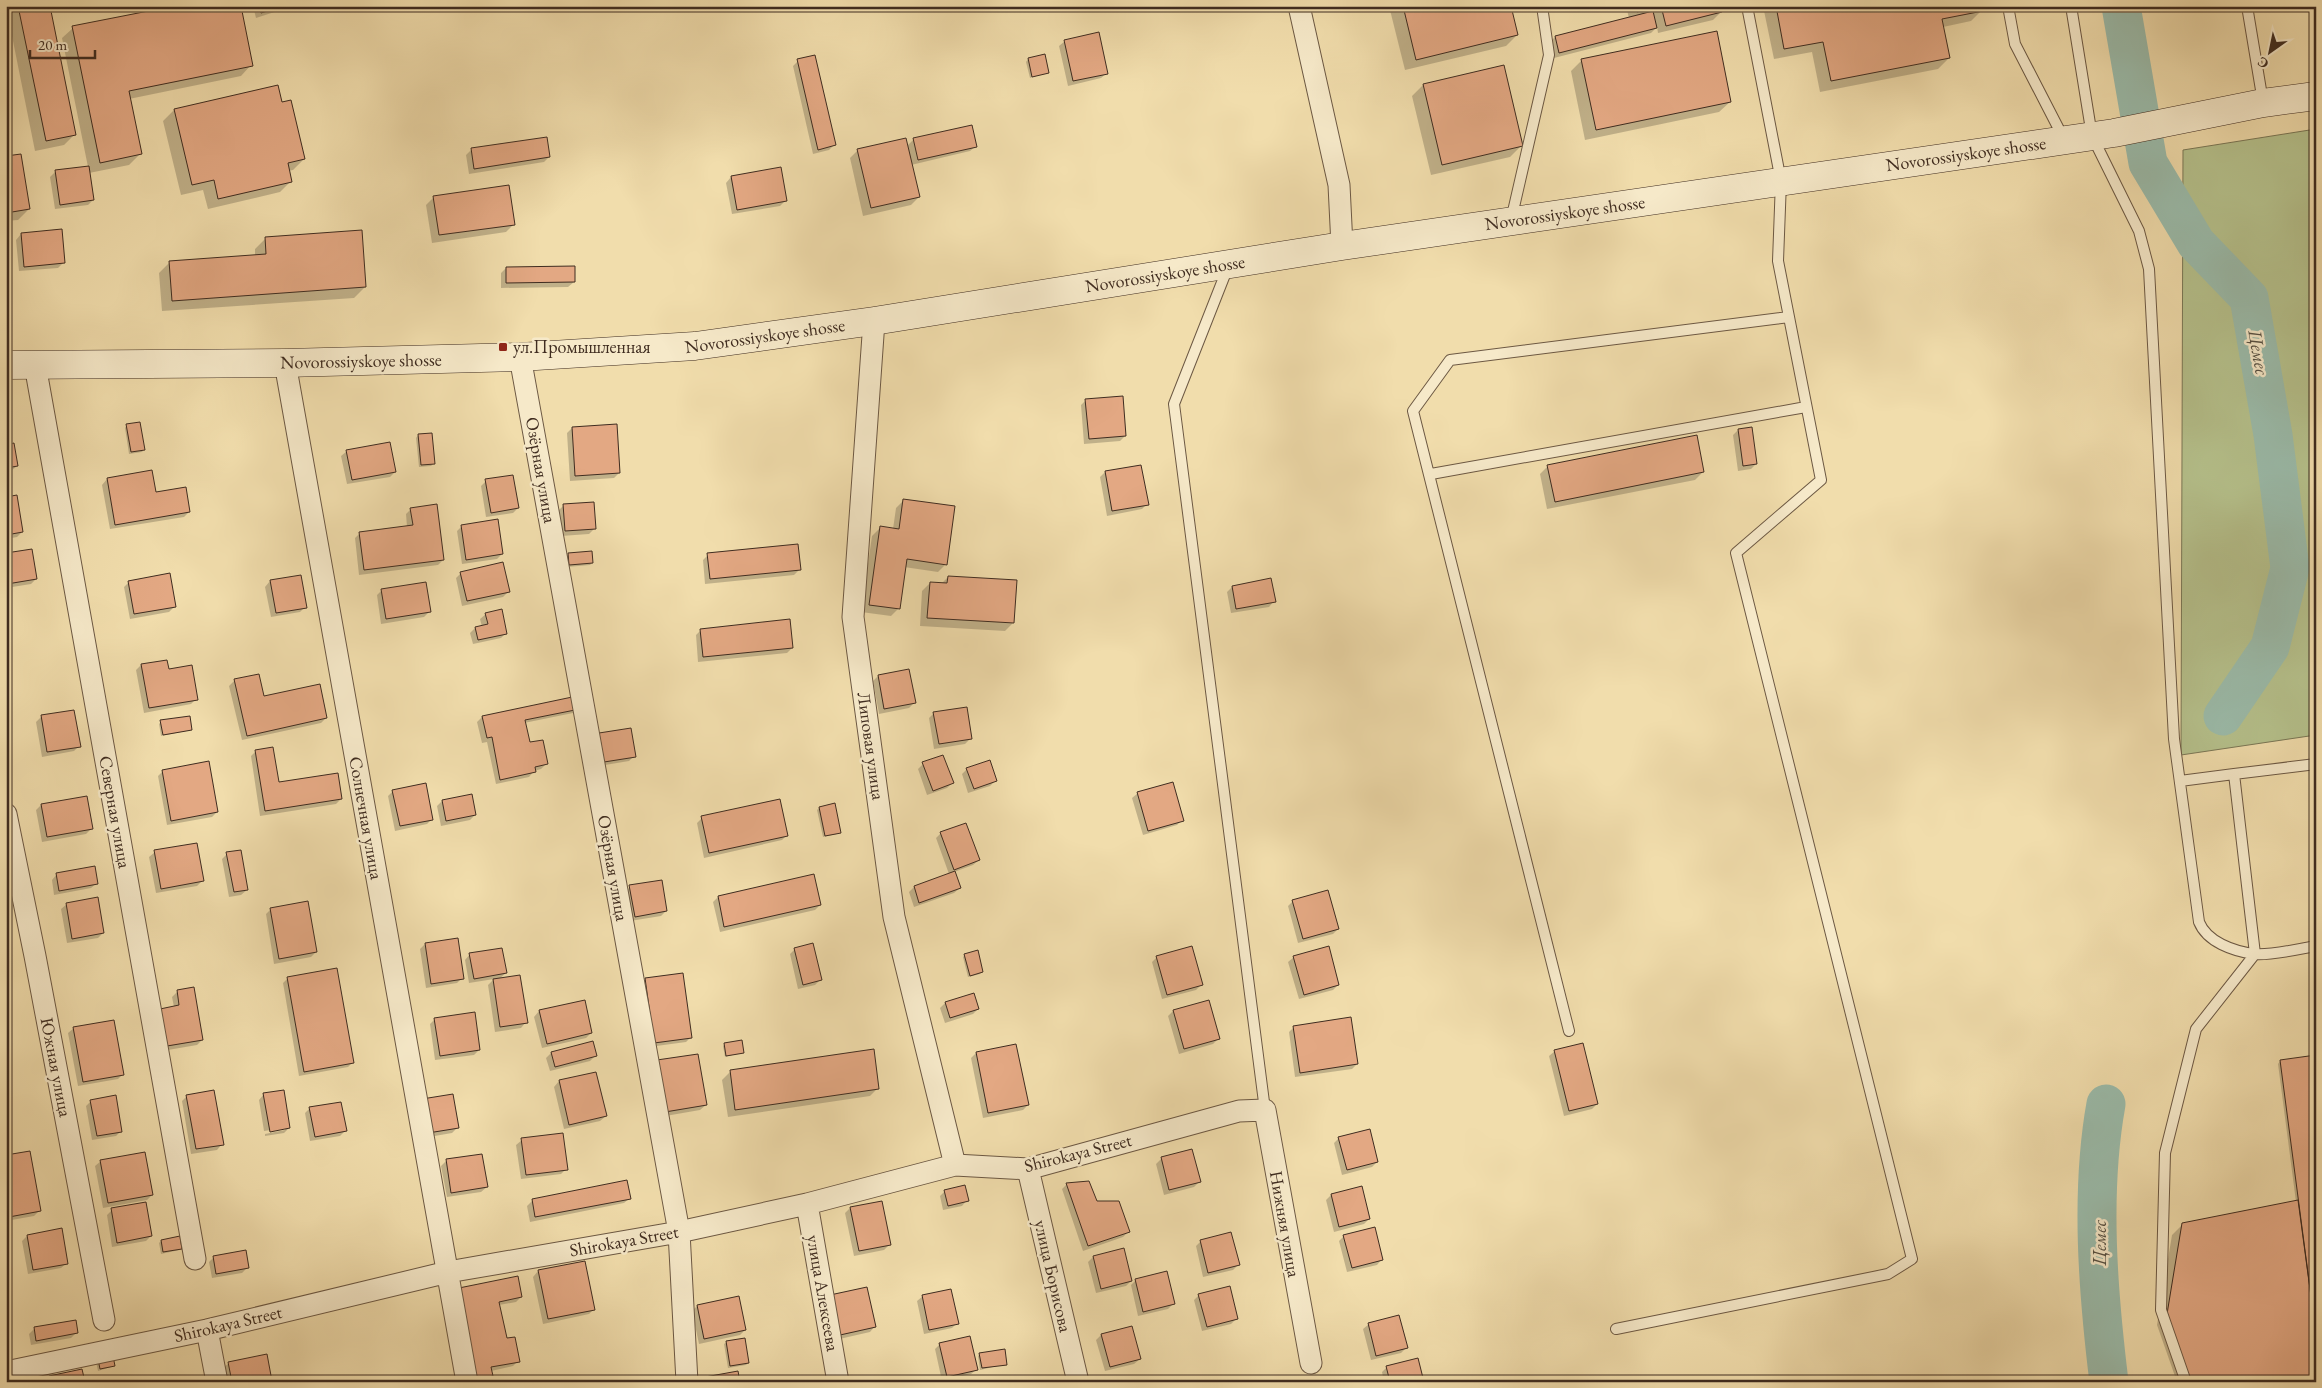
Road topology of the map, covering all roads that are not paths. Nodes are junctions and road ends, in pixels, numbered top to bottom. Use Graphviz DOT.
graph roads {
  1 [pos="1299,6"];
  2 [pos="1542,6"];
  3 [pos="1746,6"];
  4 [pos="2008,6"];
  5 [pos="2072,6"];
  6 [pos="2247,6"];
  7 [pos="2316,96"];
  8 [pos="2263,103"];
  9 [pos="2103,134"];
  10 [pos="2064,140"];
  11 [pos="1781,181"];
  12 [pos="1510,221"];
  13 [pos="1342,246"];
  14 [pos="1229,264"];
  15 [pos="1789,317"];
  16 [pos="874,320"];
  17 [pos="520,357"];
  18 [pos="285,363"];
  19 [pos="35,364"];
  20 [pos="6,365"];
  21 [pos="1806,407"];
  22 [pos="1431,474"];
  23 [pos="2316,764"];
  24 [pos="2234,774"];
  25 [pos="2180,781"];
  26 [pos="6,814"];
  27 [pos="2316,946"];
  28 [pos="2255,954"];
  29 [pos="1569,1031"];
  30 [pos="1264,1110"];
  31 [pos="955,1165"];
  32 [pos="1028,1169"];
  33 [pos="807,1204"];
  34 [pos="679,1232"];
  35 [pos="195,1259"];
  36 [pos="448,1272"];
  37 [pos="104,1320"];
  38 [pos="1616,1329"];
  39 [pos="207,1330"];
  40 [pos="1311,1363"];
  41 [pos="6,1372"];
  42 [pos="217,1382"];
  43 [pos="467,1382"];
  44 [pos="687,1382"];
  45 [pos="838,1382"];
  46 [pos="1078,1382"];
  47 [pos="2186,1382"];
  1 -- 13 [label="street"];
  2 -- 12 [label="lane"];
  3 -- 11 [label="lane"];
  4 -- 10 [label="lane"];
  5 -- 9 [label="lane"];
  6 -- 8 [label="lane"];
  7 -- 8 [label="main road, Novorossiyskoye shosse"];
  8 -- 9 [label="main road, Novorossiyskoye shosse"];
  9 -- 10 [label="main road, Novorossiyskoye shosse"];
  9 -- 25 [label="lane"];
  10 -- 11 [label="main road, Novorossiyskoye shosse"];
  11 -- 12 [label="main road, Novorossiyskoye shosse"];
  11 -- 15 [label="lane"];
  12 -- 13 [label="main road, Novorossiyskoye shosse"];
  13 -- 14 [label="main road, Novorossiyskoye shosse"];
  14 -- 16 [label="main road, Novorossiyskoye shosse"];
  14 -- 30 [label="lane"];
  15 -- 21 [label="lane"];
  15 -- 22 [label="lane"];
  16 -- 17 [label="main road, Novorossiyskoye shosse"];
  16 -- 31 [label="street, Липовая улица"];
  17 -- 18 [label="main road, Novorossiyskoye shosse"];
  17 -- 34 [label="street, Озёрная улица"];
  18 -- 19 [label="main road, Novorossiyskoye shosse"];
  18 -- 36 [label="street, Солнечная улица"];
  19 -- 20 [label="main road, Novorossiyskoye shosse"];
  19 -- 35 [label="street, Северная улица"];
  21 -- 22 [label="lane"];
  21 -- 38 [label="lane"];
  22 -- 29 [label="lane"];
  23 -- 24 [label="lane"];
  24 -- 25 [label="lane"];
  24 -- 28 [label="lane"];
  25 -- 28 [label="lane"];
  26 -- 37 [label="street, Южная улица"];
  27 -- 28 [label="lane"];
  28 -- 47 [label="lane"];
  30 -- 32 [label="street, Shirokaya Street"];
  30 -- 40 [label="street, Нижняя улица"];
  31 -- 32 [label="street, Shirokaya Street"];
  31 -- 33 [label="street, Shirokaya Street"];
  32 -- 46 [label="street, улица Борисова"];
  33 -- 34 [label="street, Shirokaya Street"];
  33 -- 45 [label="street, улица Алексеева"];
  34 -- 36 [label="street, Shirokaya Street"];
  34 -- 44 [label="street, Озёрная улица"];
  36 -- 39 [label="street, Shirokaya Street"];
  36 -- 43 [label="street, Солнечная улица"];
  39 -- 41 [label="street, Shirokaya Street"];
  39 -- 42 [label="street"];
}
